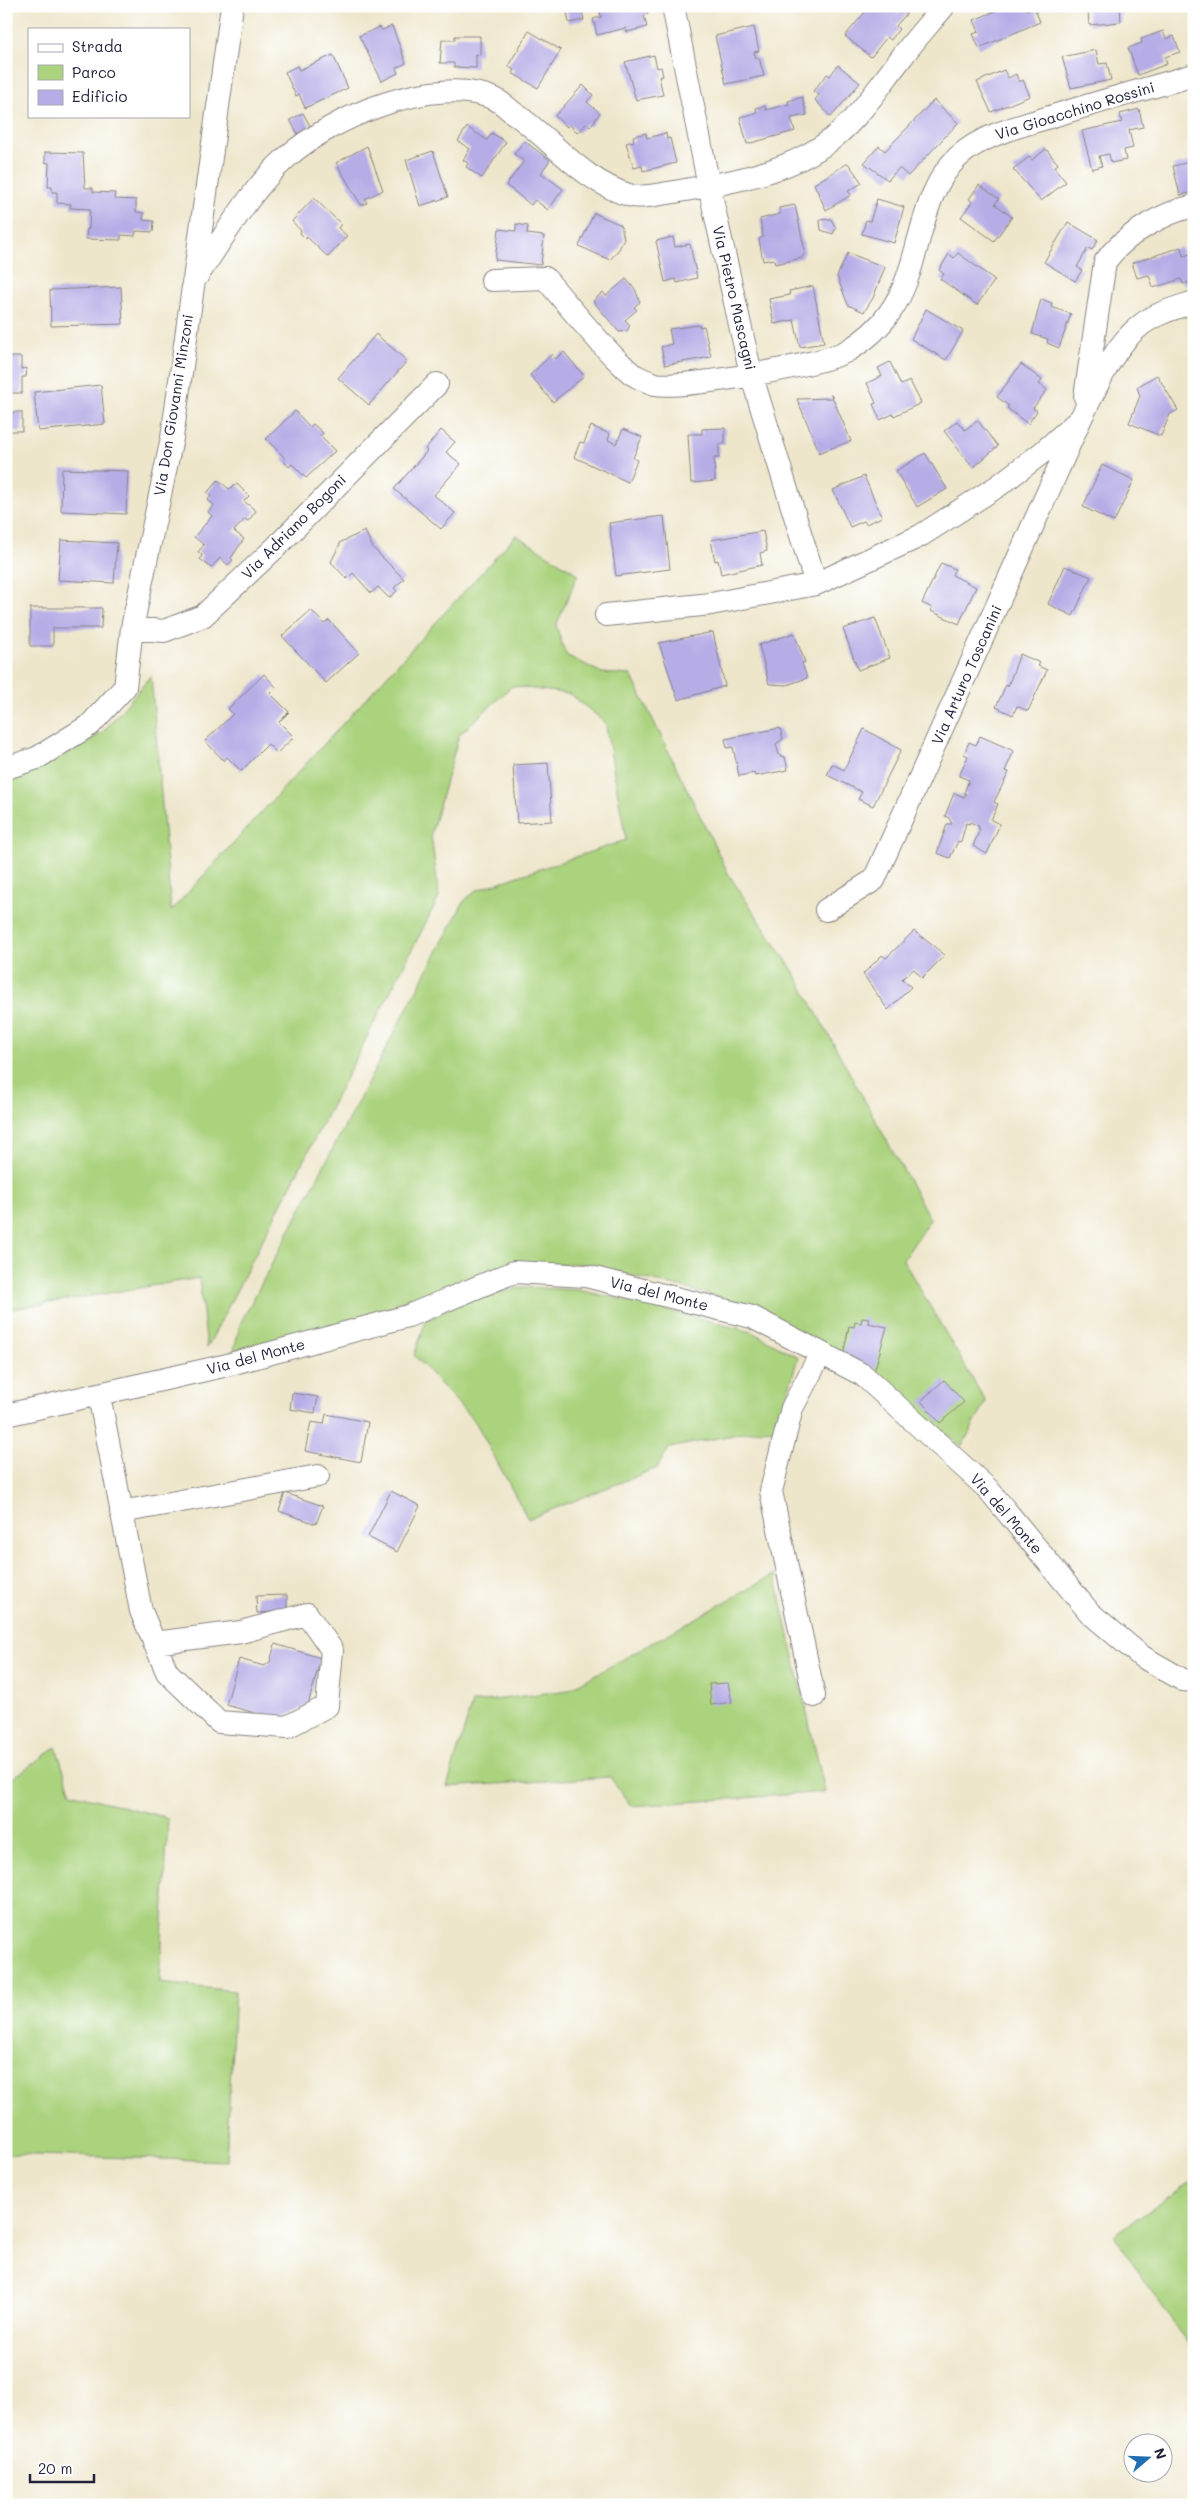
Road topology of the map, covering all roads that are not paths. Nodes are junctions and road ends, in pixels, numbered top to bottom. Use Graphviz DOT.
graph roads {
  1 [pos="232,6"];
  2 [pos="673,6"];
  3 [pos="944,6"];
  4 [pos="1194,75"];
  5 [pos="709,186"];
  6 [pos="1194,206"];
  7 [pos="492,280"];
  8 [pos="193,282"];
  9 [pos="1194,302"];
  10 [pos="751,374"];
  11 [pos="437,384"];
  12 [pos="1081,418"];
  13 [pos="816,584"];
  14 [pos="606,615"];
  15 [pos="132,628"];
  16 [pos="6,768"];
  17 [pos="826,910"];
  18 [pos="821,1353"];
  19 [pos="99,1395"];
  20 [pos="6,1415"];
  21 [pos="318,1476"];
  22 [pos="121,1512"];
  23 [pos="154,1643"];
  24 [pos="1194,1682"];
  25 [pos="814,1696"];
  1 -- 8 [label="street, Via Don Giovanni Minzoni"];
  2 -- 5 [label="street, Via Pietro Mascagni"];
  3 -- 5 [label="street"];
  4 -- 10 [label="street, Via Gioacchino Rossini"];
  5 -- 8 [label="street"];
  5 -- 10 [label="street, Via Pietro Mascagni"];
  6 -- 12 [label="street"];
  7 -- 10 [label="street, Via Gioacchino Rossini"];
  8 -- 15 [label="street, Via Don Giovanni Minzoni"];
  9 -- 12 [label="street"];
  10 -- 13 [label="street, Via Pietro Mascagni"];
  11 -- 15 [label="street, Via Adriano Bogoni"];
  12 -- 13 [label="street"];
  12 -- 17 [label="street, Via Arturo Toscanini"];
  13 -- 14 [label="street"];
  15 -- 16 [label="street, Via Don Giovanni Minzoni"];
  18 -- 19 [label="street, Via del Monte"];
  18 -- 24 [label="street, Via del Monte"];
  18 -- 25 [label="street"];
  19 -- 20 [label="street, Via del Monte"];
  19 -- 22 [label="street"];
  21 -- 22 [label="street"];
  22 -- 23 [label="street"];
  23 -- 23 [label="street"];
}
